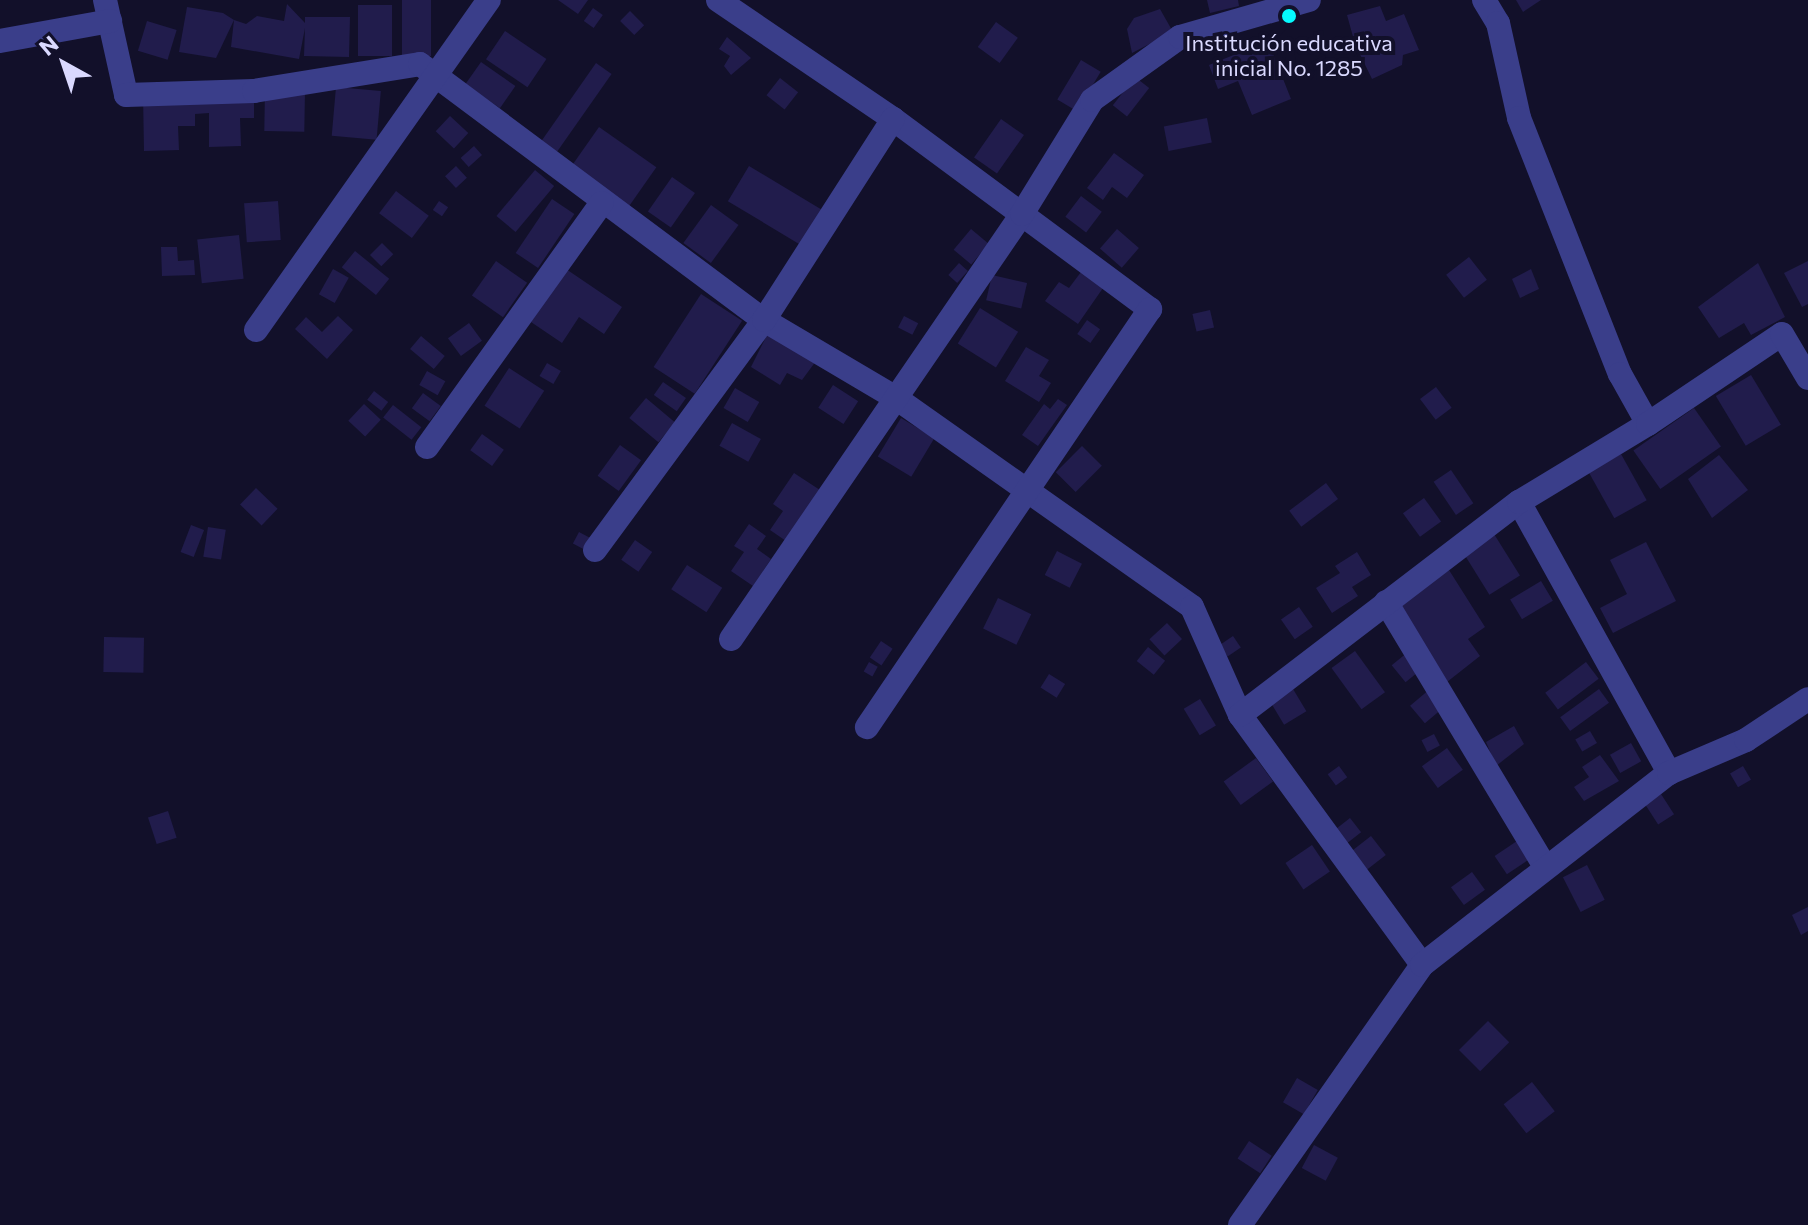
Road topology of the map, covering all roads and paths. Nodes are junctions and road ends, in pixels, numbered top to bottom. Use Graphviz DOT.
graph roads {
  1 [pos="489,0"];
  2 [pos="718,0"];
  3 [pos="1309,0"];
  4 [pos="1484,0"];
  5 [pos="108,11"];
  6 [pos="0,41"];
  7 [pos="436,75"];
  8 [pos="893,119"];
  9 [pos="602,203"];
  10 [pos="1022,214"];
  11 [pos="764,320"];
  12 [pos="256,330"];
  13 [pos="1808,378"];
  14 [pos="896,398"];
  15 [pos="1648,424"];
  16 [pos="427,447"];
  17 [pos="1028,491"];
  18 [pos="1519,502"];
  19 [pos="595,550"];
  20 [pos="1386,602"];
  21 [pos="731,639"];
  22 [pos="1808,699"];
  23 [pos="1240,715"];
  24 [pos="867,727"];
  25 [pos="1669,773"];
  26 [pos="1545,867"];
  27 [pos="1422,965"];
  28 [pos="1240,1225"];
  1 -- 7 [label="street"];
  2 -- 8 [label="street"];
  3 -- 10 [label="street"];
  4 -- 15 [label="street"];
  5 -- 6 [label="street"];
  5 -- 7 [label="street"];
  7 -- 9 [label="street"];
  7 -- 12 [label="street"];
  8 -- 10 [label="street"];
  8 -- 11 [label="street"];
  9 -- 11 [label="street"];
  9 -- 16 [label="street"];
  10 -- 14 [label="street"];
  10 -- 17 [label="street"];
  11 -- 14 [label="street"];
  11 -- 19 [label="street"];
  13 -- 15 [label="street"];
  14 -- 17 [label="street"];
  14 -- 21 [label="street"];
  15 -- 18 [label="street"];
  17 -- 23 [label="street"];
  17 -- 24 [label="street"];
  18 -- 20 [label="street"];
  18 -- 25 [label="street"];
  20 -- 23 [label="street"];
  20 -- 26 [label="street"];
  22 -- 25 [label="street"];
  23 -- 27 [label="street"];
  25 -- 26 [label="street"];
  26 -- 27 [label="street"];
  27 -- 28 [label="street"];
}
